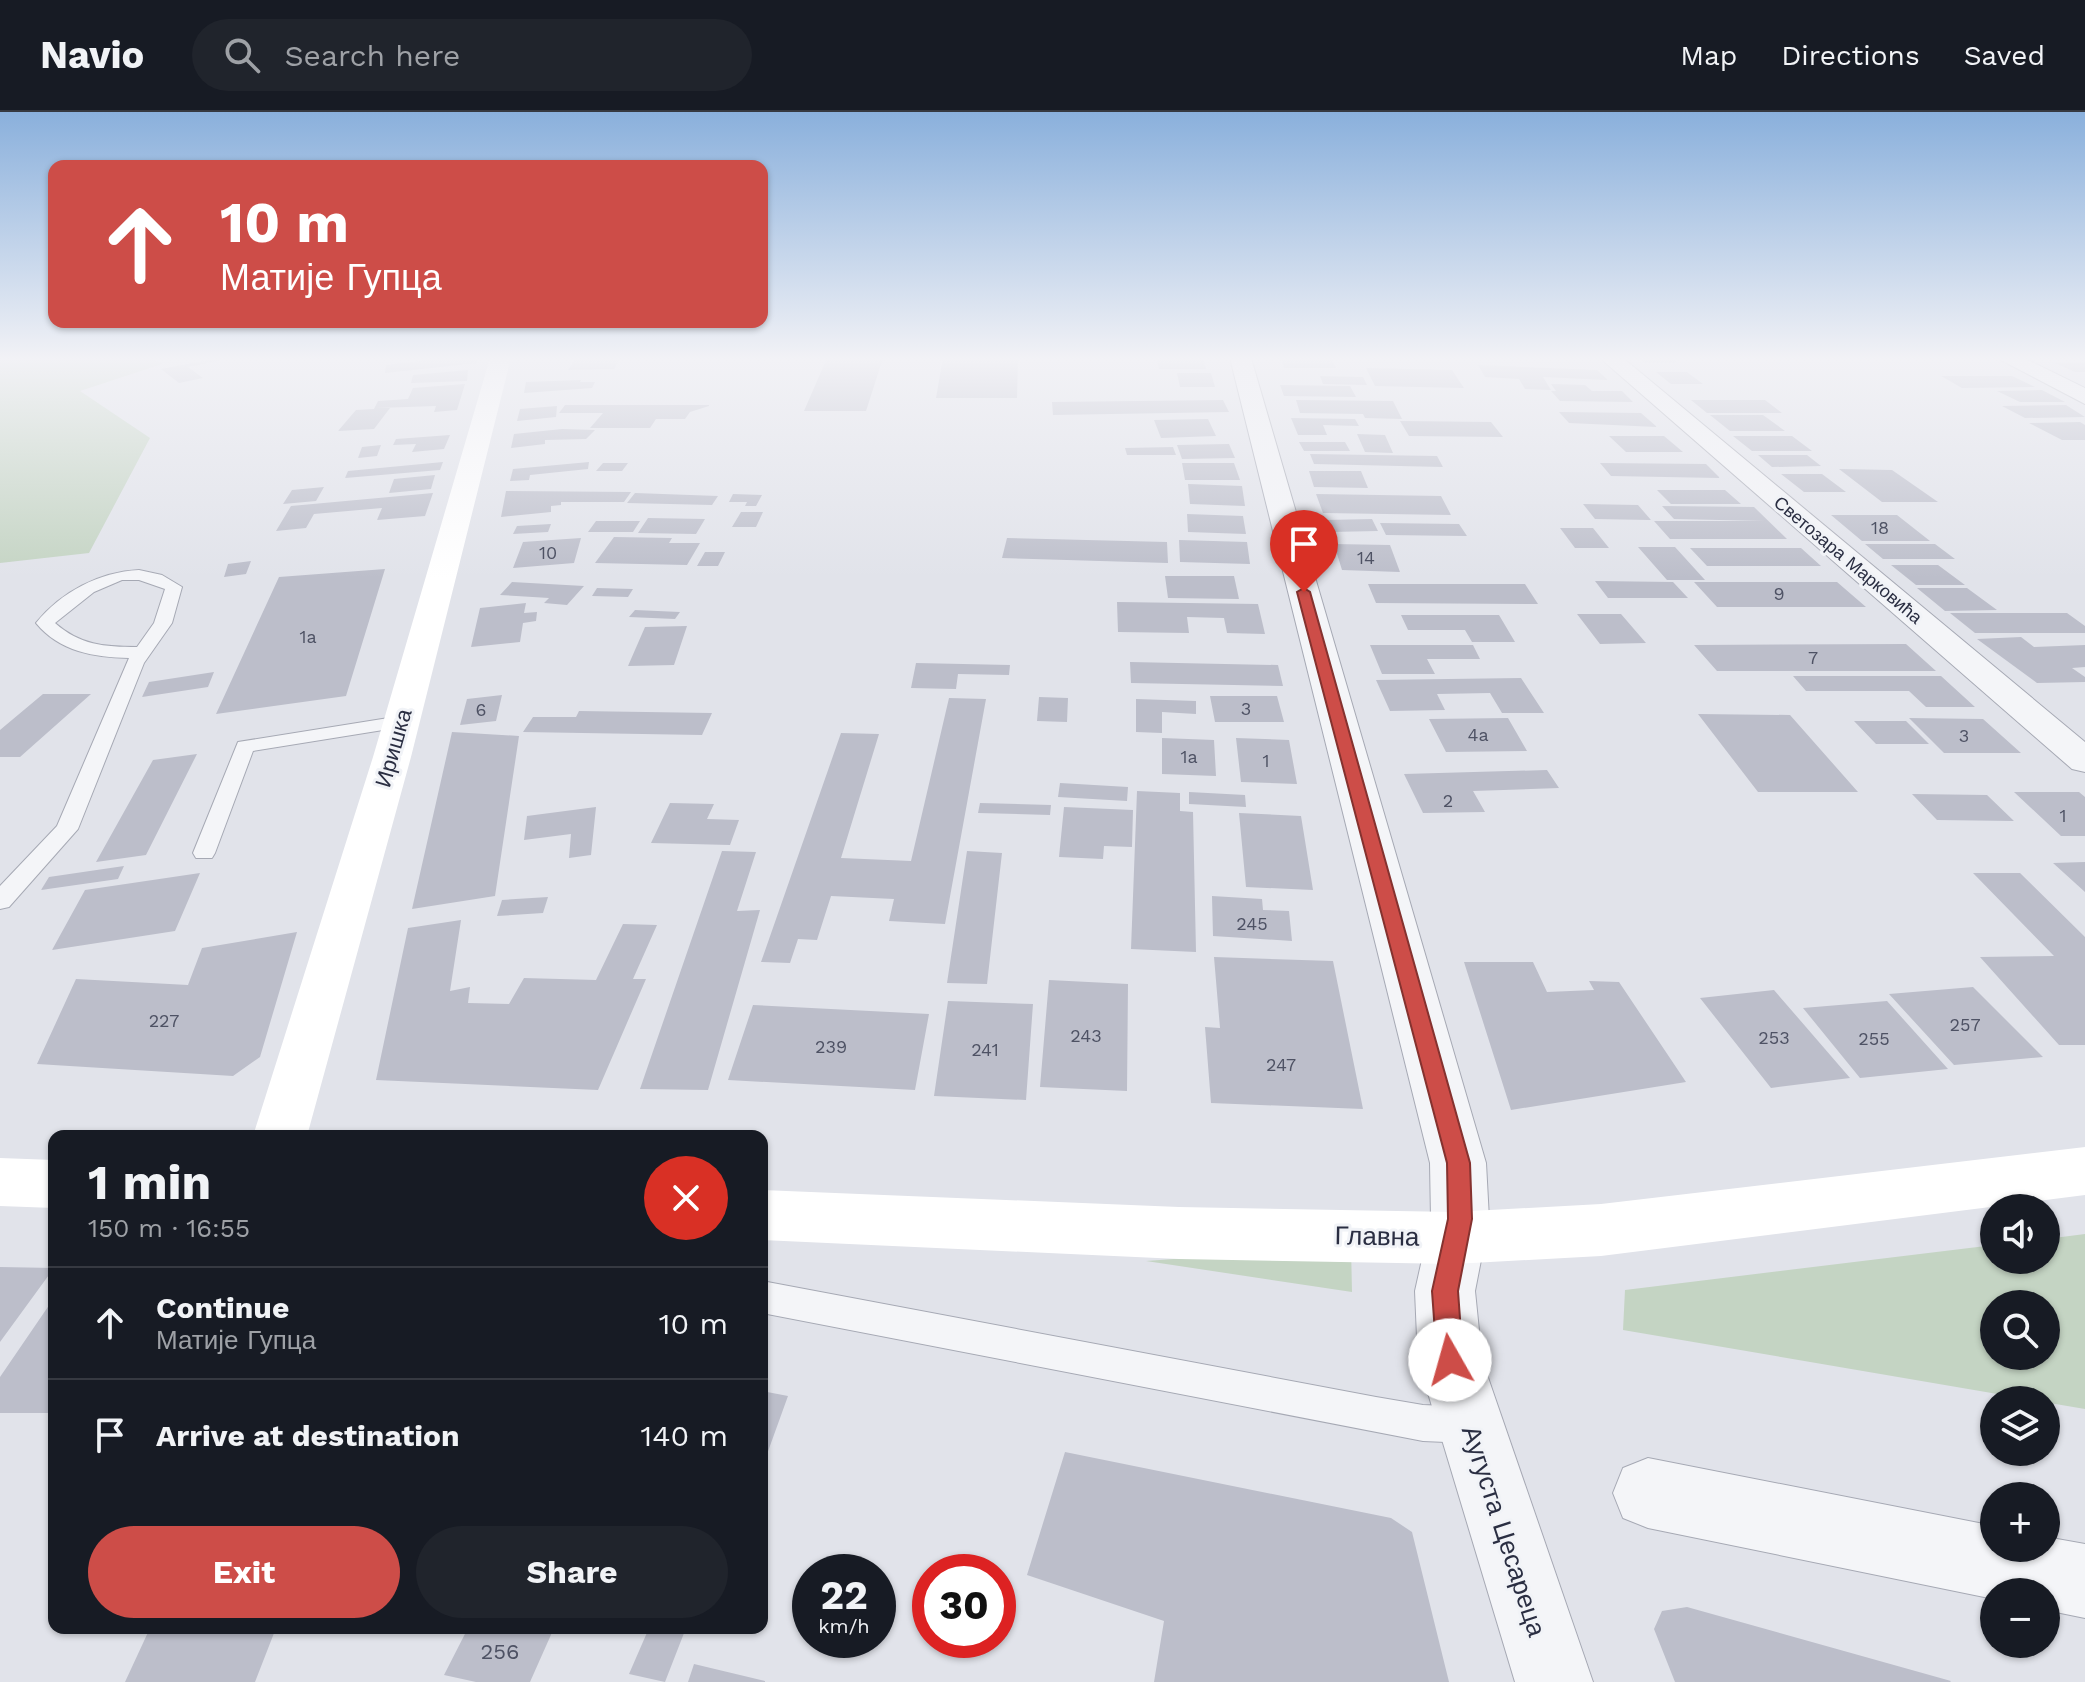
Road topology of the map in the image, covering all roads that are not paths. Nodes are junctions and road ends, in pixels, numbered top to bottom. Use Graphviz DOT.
graph roads {
  1 [pos="481,431"];
  2 [pos="1260,431"];
  3 [pos="1696,431"];
  4 [pos="141,653"];
  5 [pos="401,722"];
  6 [pos="2085,761"];
  7 [pos="204,853"];
  8 [pos="0,901"];
  9 [pos="282,1130"];
  10 [pos="2085,1171"];
  11 [pos="0,1182"];
  12 [pos="48,1184"];
  13 [pos="768,1215"];
  14 [pos="1454,1238"];
  15 [pos="768,1298"];
  16 [pos="1469,1425"];
  17 [pos="1648,1493"];
  18 [pos="2085,1581"];
  19 [pos="1554,1682"];
  1 -- 5 [label="street, Иришка"];
  2 -- 14 [label="street, Аугуста Цесареца"];
  3 -- 6 [label="street, Светозара Марковића"];
  4 -- 4 [label="lane"];
  4 -- 8 [label="lane"];
  5 -- 7 [label="lane"];
  5 -- 9 [label="street, Иришка"];
  10 -- 14 [label="street, Главна"];
  11 -- 12 [label="street"];
  13 -- 14 [label="street, Главна"];
  14 -- 16 [label="street, Аугуста Цесареца"];
  15 -- 16 [label="lane"];
  16 -- 19 [label="street, Аугуста Цесареца"];
  17 -- 18 [label="street"];
}
